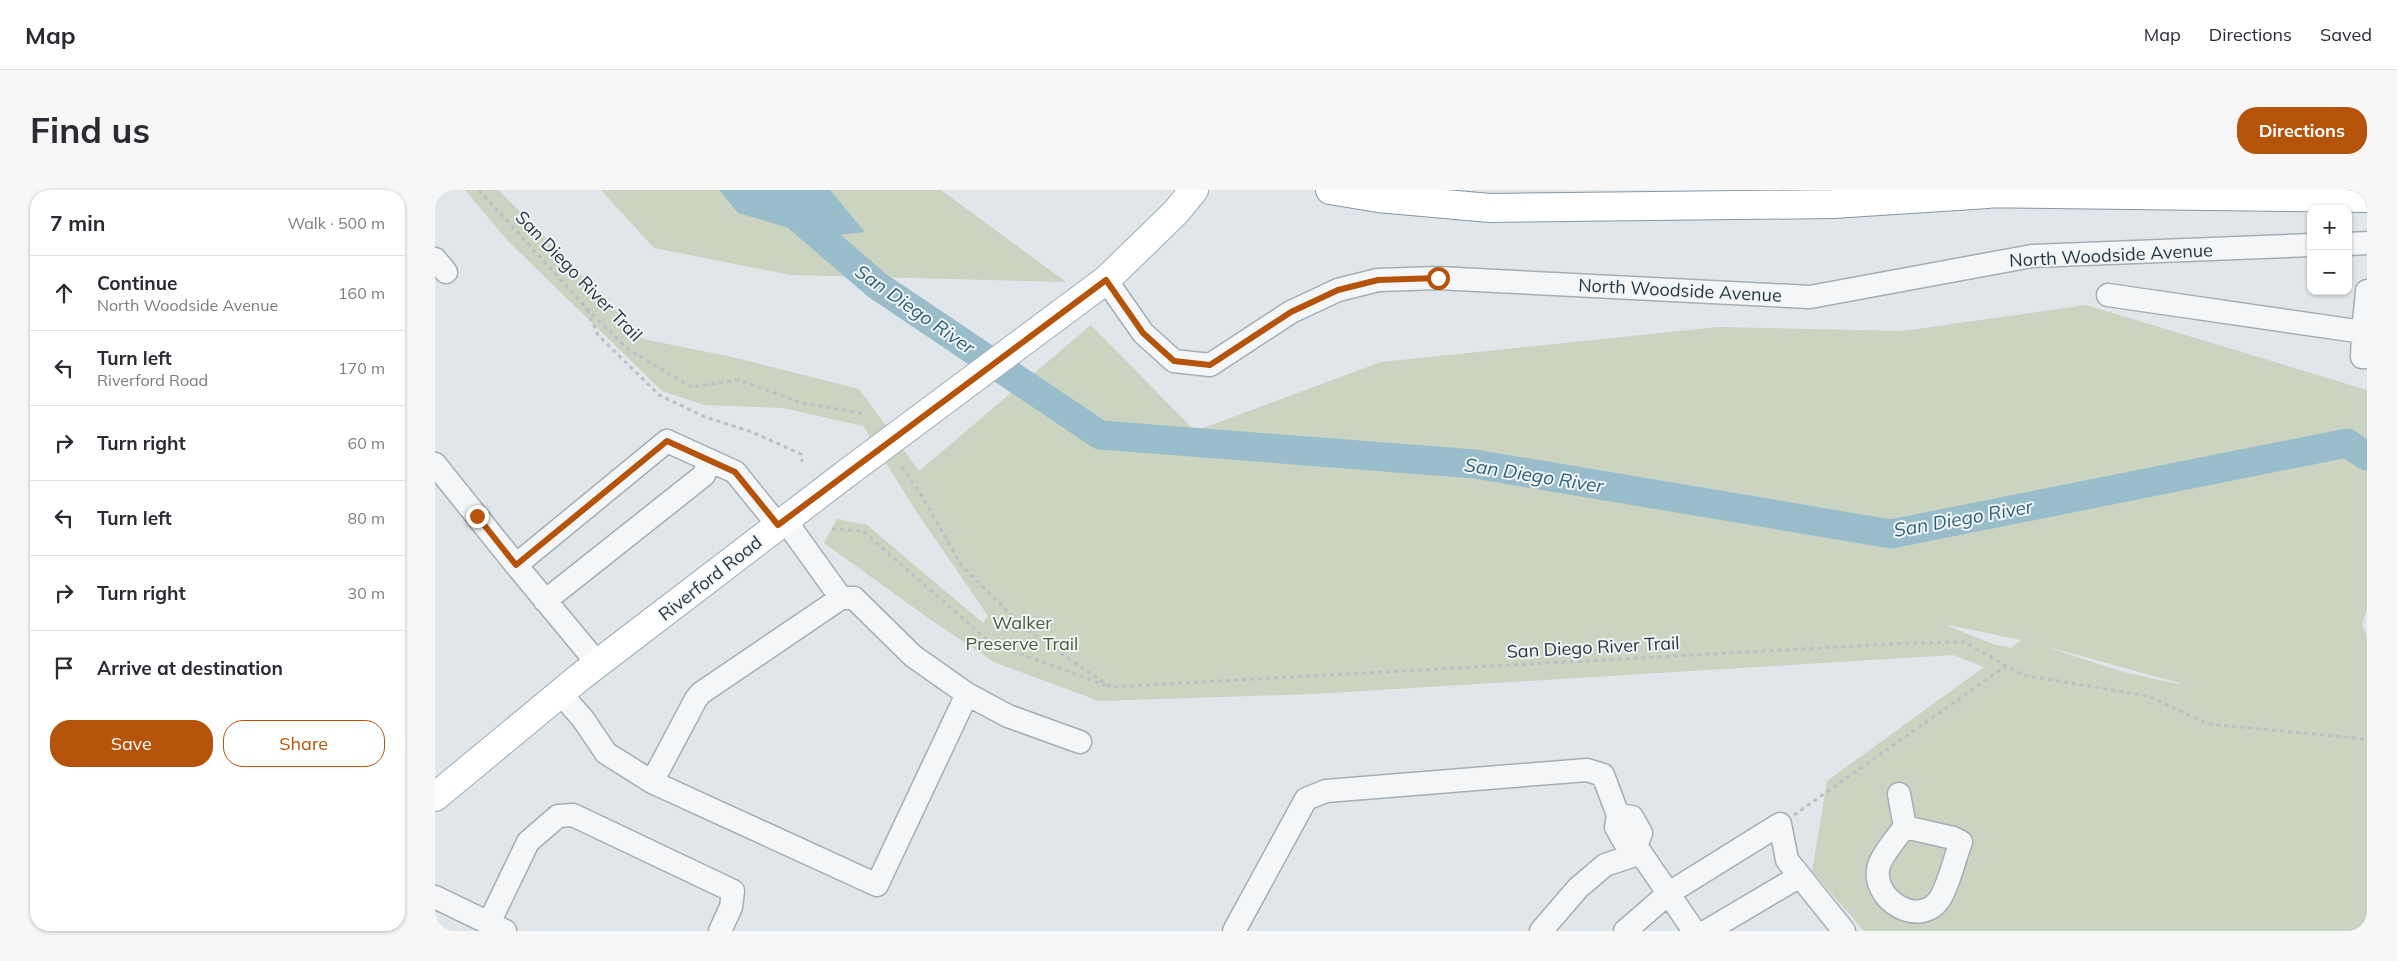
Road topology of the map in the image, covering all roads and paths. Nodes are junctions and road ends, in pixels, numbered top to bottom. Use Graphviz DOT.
graph roads {
  1 [pos="479,190"];
  2 [pos="1194,190"];
  3 [pos="1330,190"];
  4 [pos="1911,190"];
  5 [pos="1988,194"];
  6 [pos="2367,198"];
  7 [pos="2367,243"];
  8 [pos="2352,244"];
  9 [pos="2307,246"];
  10 [pos="1106,280"];
  11 [pos="2367,291"];
  12 [pos="2107,295"];
  13 [pos="586,307"];
  14 [pos="2363,332"];
  15 [pos="2367,357"];
  16 [pos="867,414"];
  17 [pos="709,460"];
  18 [pos="802,462"];
  19 [pos="435,464"];
  20 [pos="902,467"];
  21 [pos="782,523"];
  22 [pos="832,529"];
  23 [pos="516,565"];
  24 [pos="841,598"];
  25 [pos="545,601"];
  26 [pos="598,664"];
  27 [pos="2006,666"];
  28 [pos="1110,687"];
  29 [pos="560,693"];
  30 [pos="967,694"];
  31 [pos="2367,739"];
  32 [pos="1080,742"];
  33 [pos="652,782"];
  34 [pos="1899,794"];
  35 [pos="435,797"];
  36 [pos="1780,824"];
  37 [pos="1905,827"];
  38 [pos="1639,849"];
  39 [pos="1800,876"];
  40 [pos="1669,893"];
  41 [pos="435,897"];
  42 [pos="497,927"];
  43 [pos="720,931"];
  44 [pos="1234,931"];
  45 [pos="1541,931"];
  46 [pos="1625,931"];
  47 [pos="1695,931"];
  48 [pos="1707,931"];
  49 [pos="1844,931"];
  1 -- 13 [label="path, San Diego River Trail"];
  2 -- 10 [label="main road, Riverford Road"];
  3 -- 5 [label="main road"];
  4 -- 5 [label="main road"];
  5 -- 6 [label="main road"];
  7 -- 8 [label="street"];
  9 -- 10 [label="street, North Woodside Avenue"];
  10 -- 21 [label="main road, Riverford Road, bridge"];
  11 -- 14 [label="street"];
  12 -- 14 [label="street"];
  13 -- 16 [label="path, San Diego River Trail"];
  13 -- 18 [label="path"];
  14 -- 15 [label="street"];
  17 -- 21 [label="street"];
  17 -- 23 [label="street"];
  17 -- 25 [label="street"];
  19 -- 23 [label="street"];
  20 -- 28 [label="path"];
  21 -- 24 [label="street"];
  21 -- 26 [label="main road, Riverford Road"];
  22 -- 28 [label="path"];
  23 -- 25 [label="street"];
  24 -- 30 [label="street"];
  24 -- 33 [label="street"];
  25 -- 26 [label="street"];
  26 -- 29 [label="main road, Riverford Road"];
  27 -- 28 [label="path, San Diego River Trail"];
  27 -- 31 [label="path, San Diego River Trail"];
  27 -- 36 [label="path"];
  29 -- 33 [label="street"];
  29 -- 35 [label="main road, Riverford Road"];
  30 -- 32 [label="street"];
  30 -- 33 [label="street"];
  34 -- 37 [label="street"];
  36 -- 39 [label="street"];
  36 -- 40 [label="street"];
  38 -- 40 [label="street"];
  38 -- 44 [label="street"];
  38 -- 45 [label="street"];
  39 -- 48 [label="street"];
  39 -- 49 [label="street"];
  40 -- 46 [label="street"];
  40 -- 47 [label="street"];
  41 -- 42 [label="street"];
  42 -- 43 [label="street"];
}
